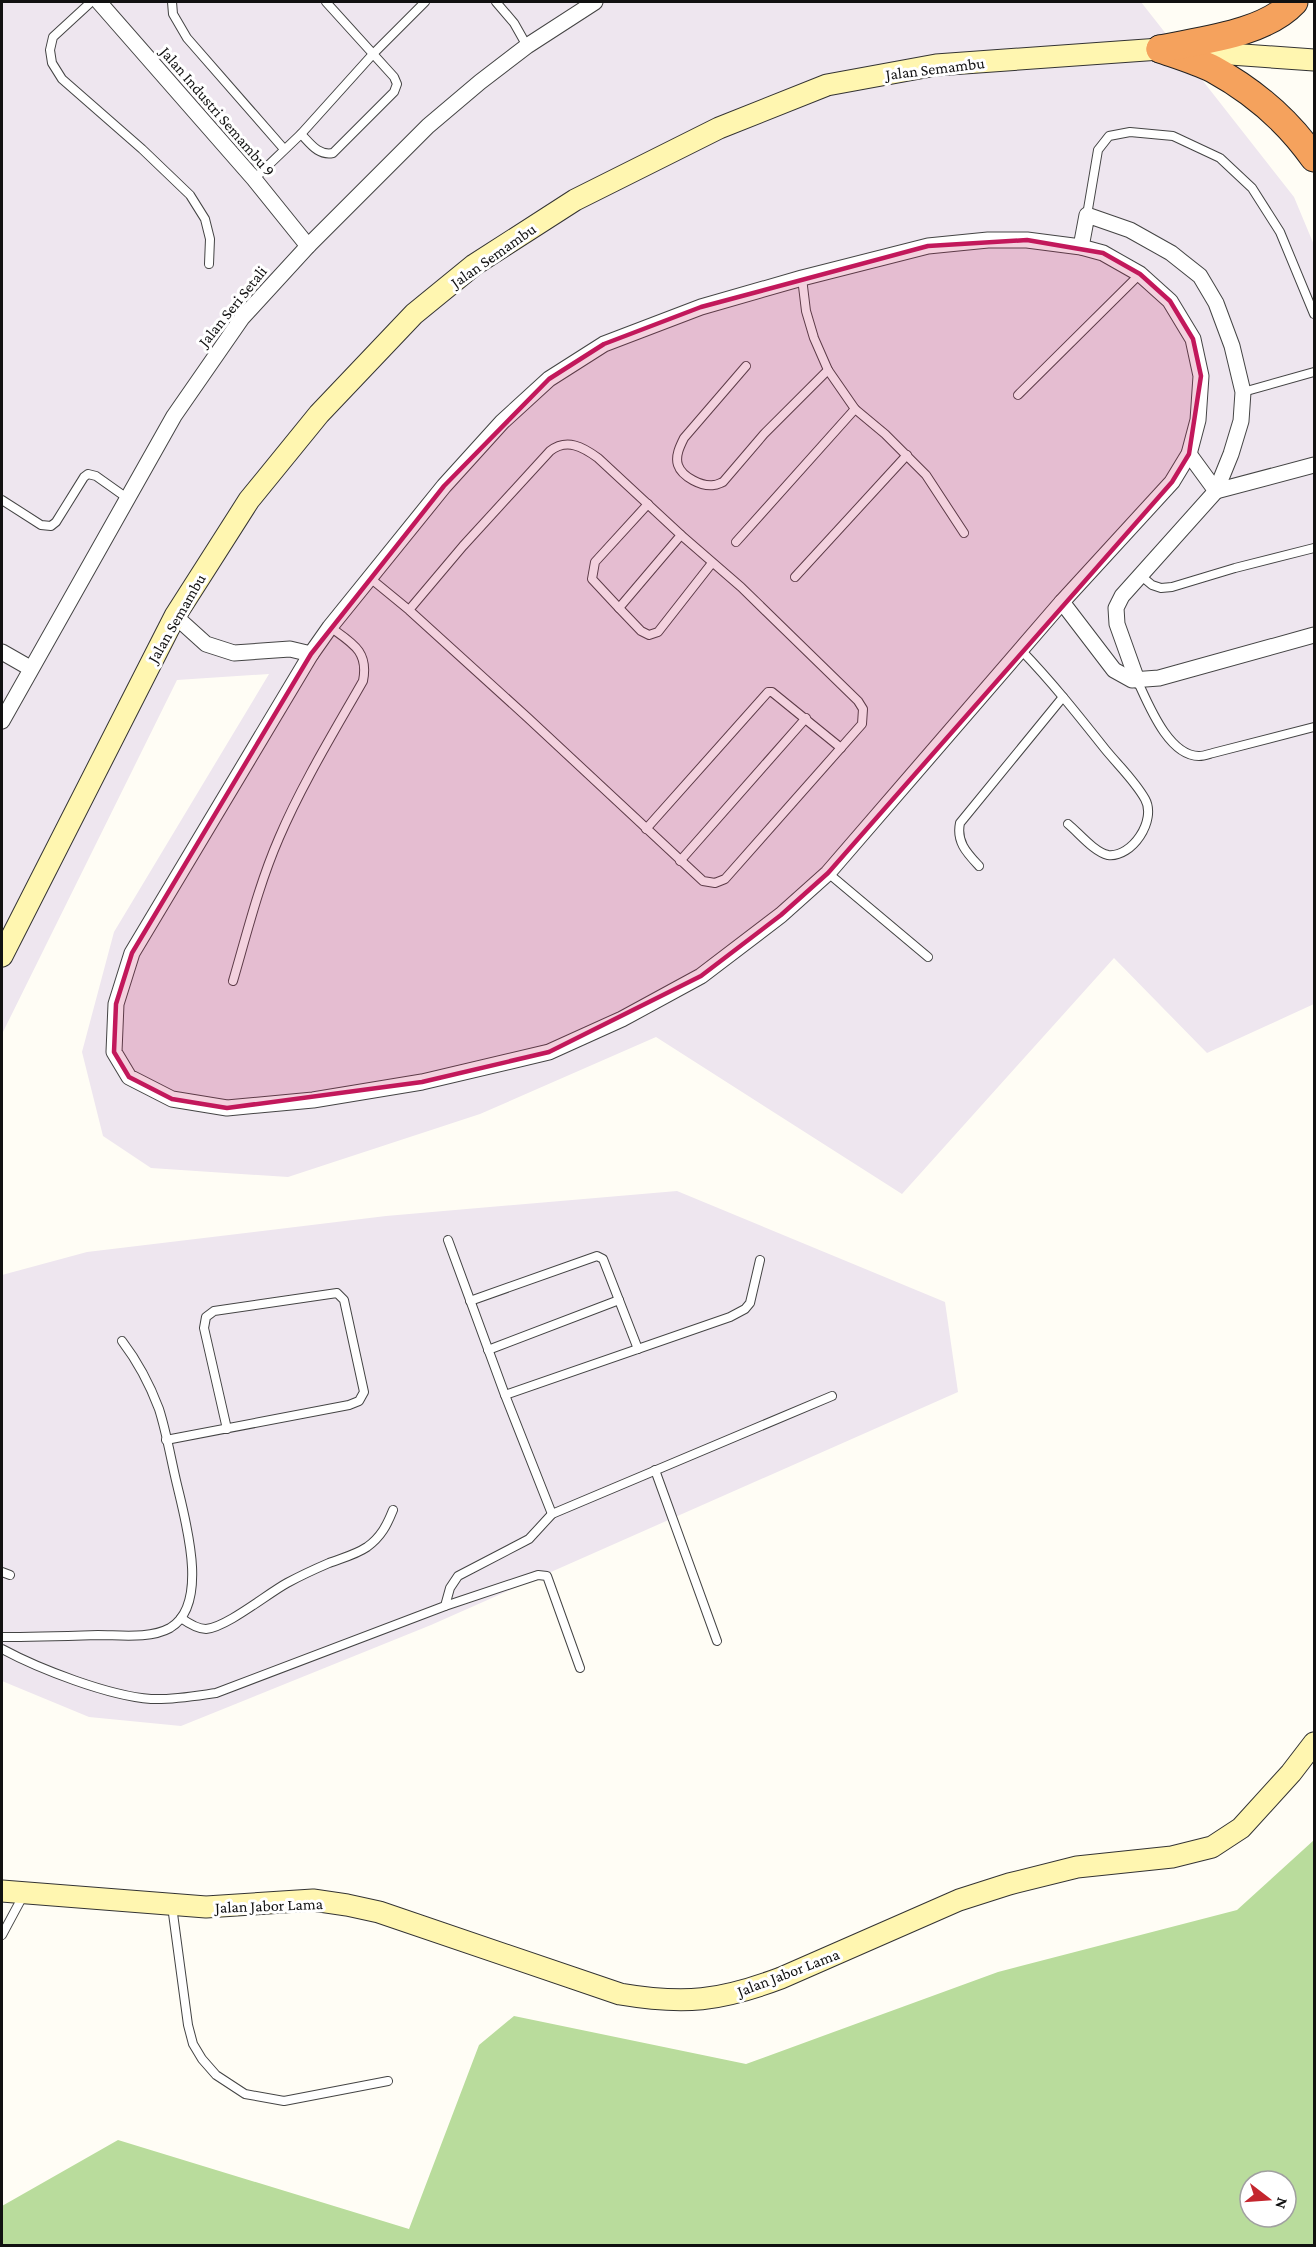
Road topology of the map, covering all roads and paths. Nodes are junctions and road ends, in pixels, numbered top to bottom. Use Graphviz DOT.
graph roads {
  1 [pos="91,2"];
  2 [pos="99,2"];
  3 [pos="172,2"];
  4 [pos="326,2"];
  5 [pos="425,2"];
  6 [pos="496,2"];
  7 [pos="595,2"];
  8 [pos="1294,2"];
  9 [pos="527,46"];
  10 [pos="1160,49"];
  11 [pos="373,54"];
  12 [pos="1314,60"];
  13 [pos="301,134"];
  14 [pos="284,149"];
  15 [pos="1314,158"];
  16 [pos="254,179"];
  17 [pos="1087,215"];
  18 [pos="308,246"];
  19 [pos="1081,247"];
  20 [pos="209,264"];
  21 [pos="1140,274"];
  22 [pos="802,278"];
  23 [pos="1314,314"];
  24 [pos="746,366"];
  25 [pos="828,370"];
  26 [pos="1314,372"];
  27 [pos="1243,392"];
  28 [pos="1018,395"];
  29 [pos="855,410"];
  30 [pos="1189,453"];
  31 [pos="907,455"];
  32 [pos="1314,465"];
  33 [pos="1216,491"];
  34 [pos="127,498"];
  35 [pos="2,500"];
  36 [pos="648,504"];
  37 [pos="964,533"];
  38 [pos="681,535"];
  39 [pos="736,542"];
  40 [pos="1314,548"];
  41 [pos="712,563"];
  42 [pos="1140,575"];
  43 [pos="795,577"];
  44 [pos="370,578"];
  45 [pos="1062,602"];
  46 [pos="619,608"];
  47 [pos="409,610"];
  48 [pos="175,616"];
  49 [pos="330,627"];
  50 [pos="1314,634"];
  51 [pos="1021,650"];
  52 [pos="2,652"];
  53 [pos="311,654"];
  54 [pos="30,668"];
  55 [pos="1137,680"];
  56 [pos="1063,698"];
  57 [pos="806,718"];
  58 [pos="2,721"];
  59 [pos="1314,727"];
  60 [pos="841,748"];
  61 [pos="1068,824"];
  62 [pos="646,829"];
  63 [pos="680,861"];
  64 [pos="979,866"];
  65 [pos="828,873"];
  66 [pos="2,956"];
  67 [pos="928,957"];
  68 [pos="232,981"];
  69 [pos="448,1240"];
  70 [pos="760,1260"];
  71 [pos="620,1300"];
  72 [pos="470,1301"];
  73 [pos="122,1341"];
  74 [pos="638,1349"];
  75 [pos="488,1350"];
  76 [pos="505,1395"];
  77 [pos="832,1396"];
  78 [pos="226,1429"];
  79 [pos="166,1440"];
  80 [pos="655,1470"];
  81 [pos="393,1510"];
  82 [pos="552,1514"];
  83 [pos="2,1572"];
  84 [pos="10,1575"];
  85 [pos="445,1606"];
  86 [pos="181,1618"];
  87 [pos="2,1637"];
  88 [pos="717,1641"];
  89 [pos="2,1649"];
  90 [pos="580,1668"];
  91 [pos="1314,1743"];
  92 [pos="2,1891"];
  93 [pos="25,1893"];
  94 [pos="172,1904"];
  95 [pos="2,1935"];
  96 [pos="388,2081"];
  1 -- 20 [label="lane"];
  2 -- 16 [label="street, Jalan Industri Semambu 9"];
  3 -- 14 [label="lane"];
  4 -- 11 [label="lane"];
  5 -- 11 [label="lane"];
  6 -- 9 [label="lane"];
  7 -- 9 [label="street, Jalan Seri Setali"];
  8 -- 10 [label="highway"];
  9 -- 18 [label="street, Jalan Seri Setali"];
  10 -- 12 [label="main road, Jalan Semambu"];
  10 -- 15 [label="highway"];
  10 -- 48 [label="main road, Jalan Semambu"];
  11 -- 13 [label="lane"];
  11 -- 13 [label="lane"];
  13 -- 14 [label="lane"];
  14 -- 16 [label="lane"];
  16 -- 18 [label="street, Jalan Industri Semambu 9"];
  17 -- 19 [label="street"];
  17 -- 23 [label="lane"];
  17 -- 27 [label="street"];
  18 -- 34 [label="street, Jalan Seri Setali"];
  19 -- 21 [label="street"];
  19 -- 22 [label="street"];
  21 -- 28 [label="lane"];
  21 -- 30 [label="street"];
  22 -- 25 [label="lane"];
  22 -- 44 [label="street"];
  24 -- 25 [label="lane"];
  25 -- 29 [label="lane"];
  26 -- 27 [label="lane"];
  27 -- 33 [label="street"];
  29 -- 31 [label="lane"];
  29 -- 39 [label="lane"];
  30 -- 33 [label="street"];
  30 -- 45 [label="street"];
  31 -- 37 [label="lane"];
  31 -- 43 [label="lane"];
  32 -- 33 [label="street"];
  33 -- 42 [label="street"];
  34 -- 35 [label="lane"];
  34 -- 54 [label="street, Jalan Seri Setali"];
  36 -- 38 [label="lane"];
  36 -- 46 [label="lane"];
  36 -- 47 [label="lane"];
  38 -- 41 [label="lane"];
  38 -- 46 [label="lane"];
  40 -- 42 [label="lane"];
  41 -- 46 [label="lane"];
  41 -- 60 [label="lane"];
  42 -- 55 [label="street"];
  44 -- 47 [label="lane"];
  44 -- 49 [label="street"];
  45 -- 51 [label="street"];
  45 -- 55 [label="street"];
  47 -- 62 [label="lane"];
  48 -- 53 [label="street"];
  48 -- 66 [label="main road, Jalan Semambu"];
  49 -- 53 [label="street"];
  49 -- 68 [label="lane"];
  50 -- 55 [label="street"];
  51 -- 56 [label="lane"];
  51 -- 65 [label="street"];
  52 -- 54 [label="street"];
  53 -- 65 [label="street"];
  54 -- 58 [label="street, Jalan Seri Setali"];
  55 -- 59 [label="lane"];
  56 -- 61 [label="lane"];
  56 -- 64 [label="lane"];
  57 -- 60 [label="lane"];
  57 -- 62 [label="lane"];
  57 -- 63 [label="lane"];
  60 -- 63 [label="lane"];
  62 -- 63 [label="lane"];
  65 -- 67 [label="lane"];
  69 -- 72 [label="lane"];
  70 -- 74 [label="lane"];
  71 -- 72 [label="lane"];
  71 -- 74 [label="lane"];
  71 -- 75 [label="lane"];
  72 -- 75 [label="lane"];
  73 -- 79 [label="lane"];
  74 -- 76 [label="lane"];
  75 -- 76 [label="lane"];
  76 -- 82 [label="lane"];
  77 -- 80 [label="lane"];
  78 -- 78 [label="lane"];
  78 -- 79 [label="lane"];
  79 -- 86 [label="lane"];
  80 -- 82 [label="lane"];
  80 -- 88 [label="lane"];
  81 -- 86 [label="lane"];
  82 -- 85 [label="lane"];
  83 -- 84 [label="lane"];
  85 -- 89 [label="lane"];
  85 -- 90 [label="lane"];
  86 -- 87 [label="lane"];
  91 -- 94 [label="main road, Jalan Jabor Lama"];
  92 -- 93 [label="main road, Jalan Jabor Lama"];
  93 -- 94 [label="main road, Jalan Jabor Lama"];
  93 -- 95 [label="lane"];
  94 -- 96 [label="lane"];
}
